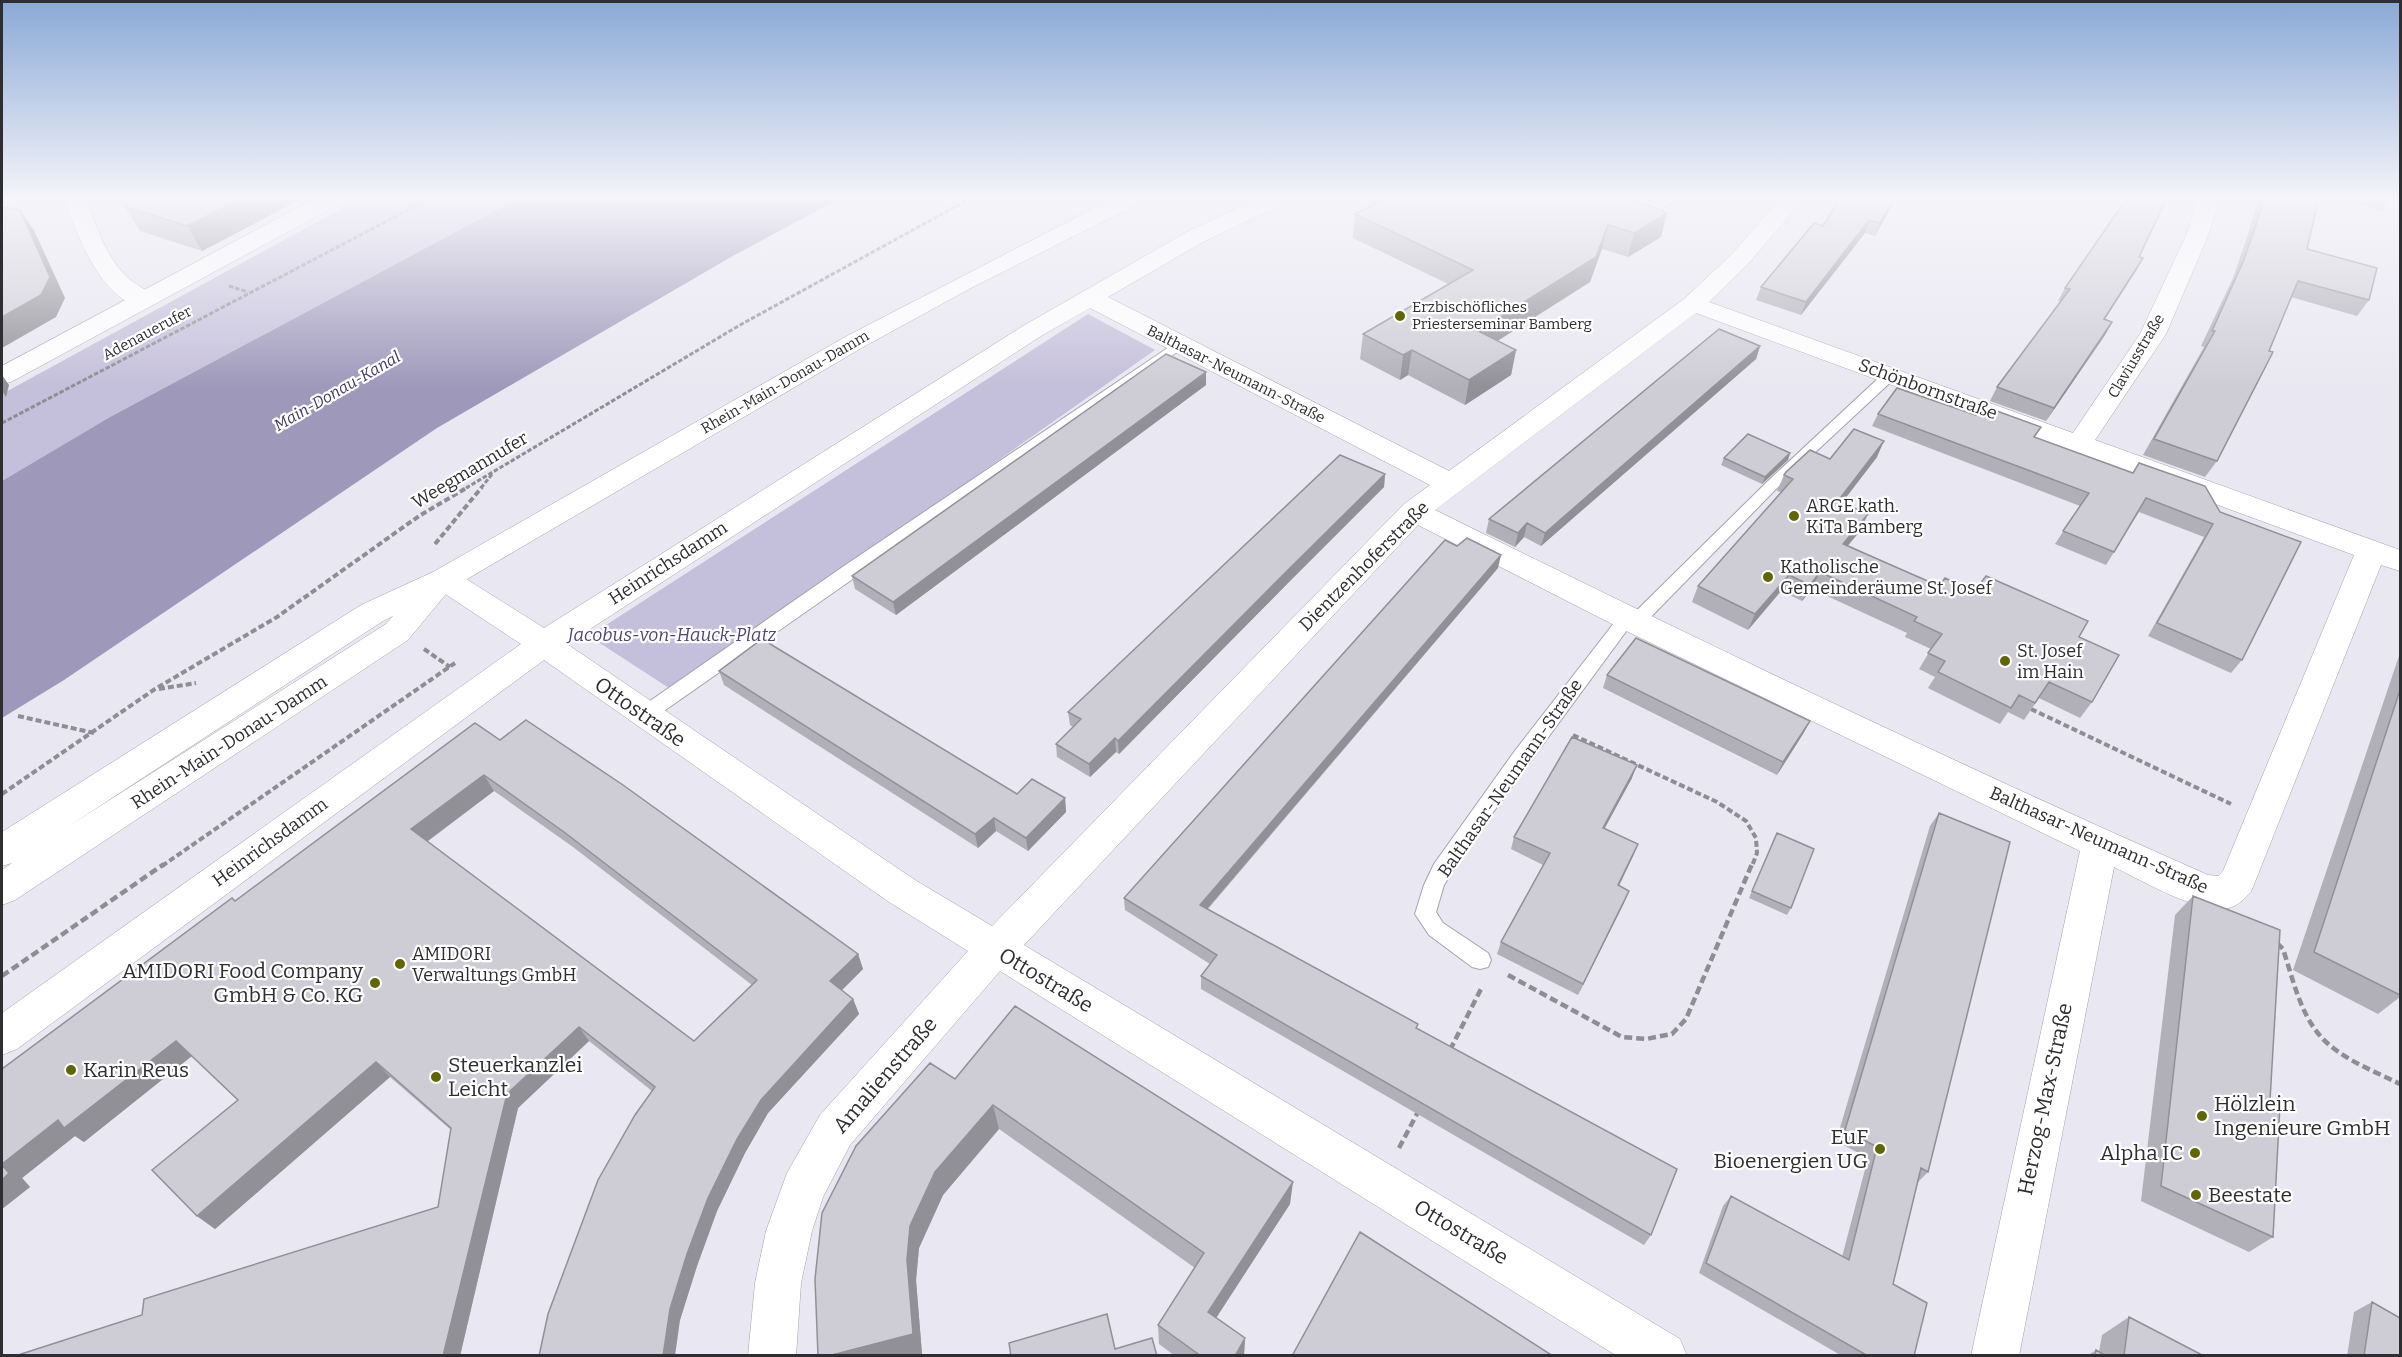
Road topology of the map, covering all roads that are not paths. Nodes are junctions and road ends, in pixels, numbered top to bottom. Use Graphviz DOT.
graph roads {
  1 [pos="104,261"];
  2 [pos="214,261"];
  3 [pos="1006,261"];
  4 [pos="1152,261"];
  5 [pos="1738,261"];
  6 [pos="2186,261"];
  7 [pos="1088,297"];
  8 [pos="143,299"];
  9 [pos="1693,304"];
  10 [pos="1178,345"];
  11 [pos="1890,375"];
  12 [pos="2,376"];
  13 [pos="2080,444"];
  14 [pos="1449,483"];
  15 [pos="1414,511"];
  16 [pos="2371,551"];
  17 [pos="2400,561"];
  18 [pos="444,579"];
  19 [pos="1631,620"];
  20 [pos="543,644"];
  21 [pos="644,715"];
  22 [pos="2100,844"];
  23 [pos="2,851"];
  24 [pos="2,889"];
  25 [pos="995,949"];
  26 [pos="1480,960"];
  27 [pos="2,1036"];
  28 [pos="772,1356"];
  29 [pos="1663,1356"];
  30 [pos="1995,1356"];
  1 -- 8 [label="street"];
  2 -- 8 [label="street"];
  3 -- 18 [label="street, Rhein-Main-Donau-Damm"];
  4 -- 7 [label="street, Heinrichsdamm"];
  5 -- 9 [label="street, Dientzenhoferstraße"];
  6 -- 13 [label="street, Claviusstraße"];
  7 -- 10 [label="street, Balthasar-Neumann-Straße"];
  7 -- 20 [label="street, Heinrichsdamm"];
  8 -- 12 [label="street"];
  9 -- 11 [label="street, Schönbornstraße"];
  9 -- 14 [label="street, Dientzenhoferstraße"];
  10 -- 14 [label="street, Balthasar-Neumann-Straße"];
  10 -- 21 [label="lane"];
  11 -- 13 [label="street, Schönbornstraße"];
  11 -- 19 [label="lane, Balthasar-Neumann-Straße"];
  13 -- 16 [label="street, Schönbornstraße"];
  14 -- 15 [label="street, Dientzenhoferstraße"];
  15 -- 19 [label="street, Balthasar-Neumann-Straße"];
  15 -- 25 [label="street, Dientzenhoferstraße"];
  16 -- 17 [label="street, Schönbornstraße"];
  16 -- 22 [label="street, Balthasar-Neumann-Straße"];
  18 -- 20 [label="street, Ottostraße"];
  18 -- 23 [label="street, Rhein-Main-Donau-Damm"];
  18 -- 24 [label="street, Rhein-Main-Donau-Damm"];
  19 -- 22 [label="street, Balthasar-Neumann-Straße"];
  19 -- 26 [label="lane, Balthasar-Neumann-Straße"];
  20 -- 21 [label="street, Ottostraße"];
  20 -- 27 [label="street, Heinrichsdamm"];
  21 -- 25 [label="street, Ottostraße"];
  22 -- 30 [label="street, Herzog-Max-Straße"];
  25 -- 28 [label="street, Amalienstraße"];
  25 -- 29 [label="street, Ottostraße"];
}
